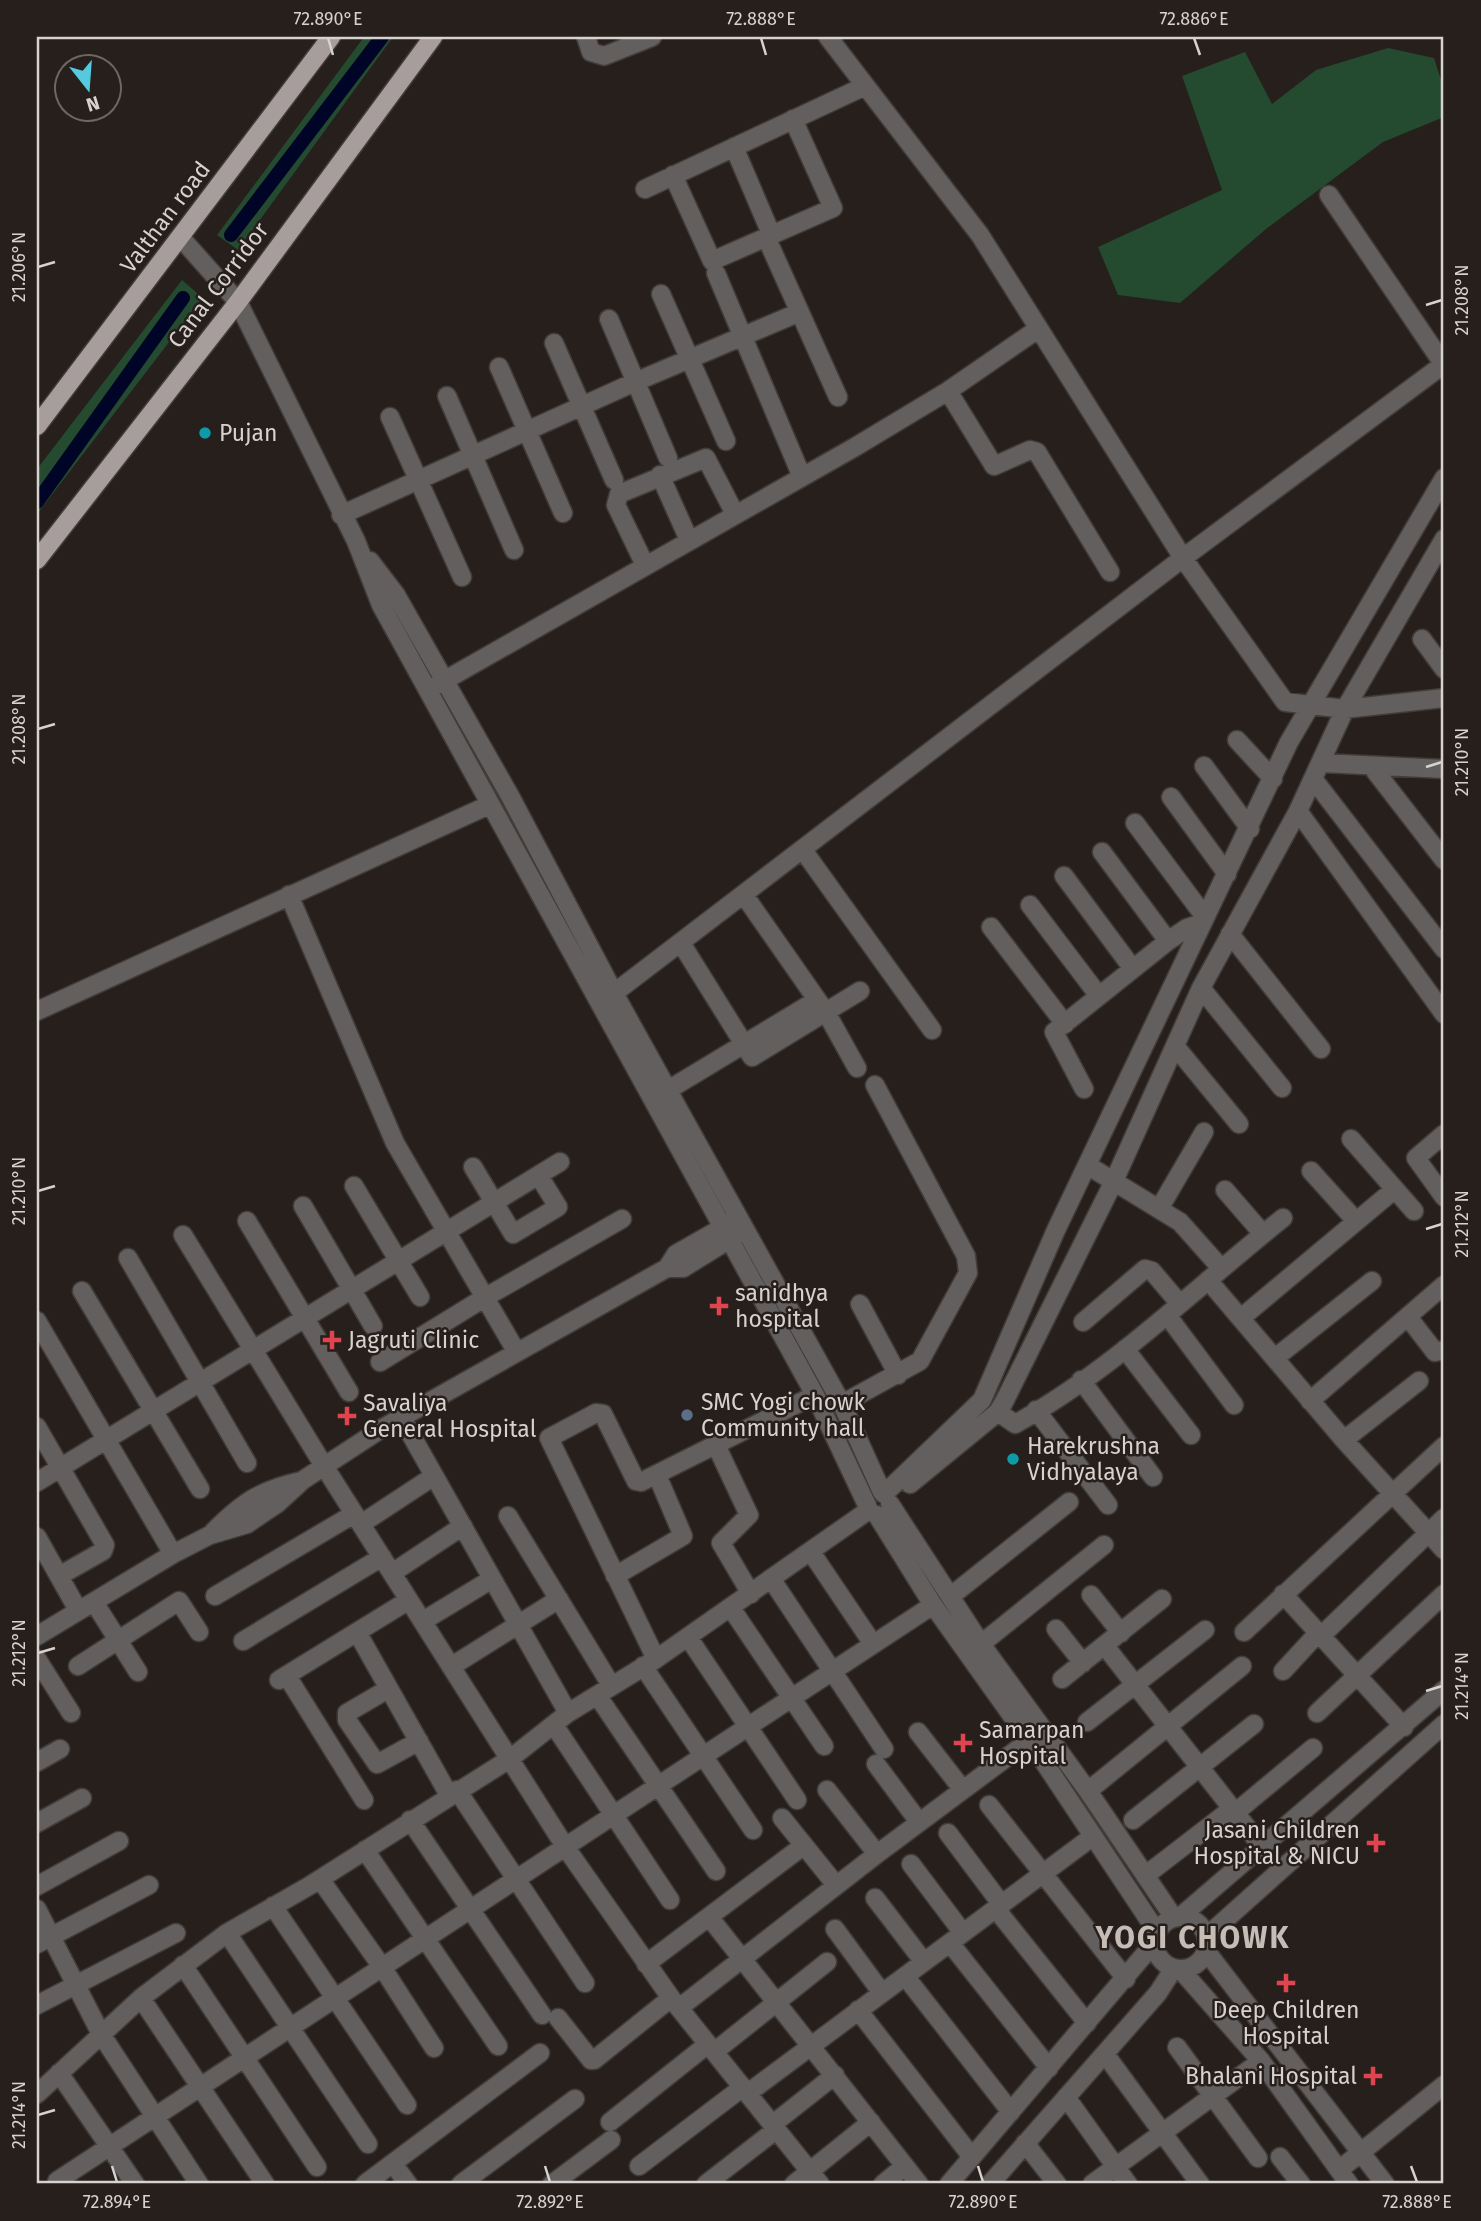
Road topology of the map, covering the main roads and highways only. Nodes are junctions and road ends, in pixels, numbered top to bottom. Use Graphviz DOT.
graph roads {
  1 [pos="331,37"];
  2 [pos="433,37"];
  3 [pos="37,426"];
  4 [pos="37,560"];
  1 -- 3 [label="main road, Valthan road"];
  2 -- 4 [label="main road, Canal Corridor"];
}
